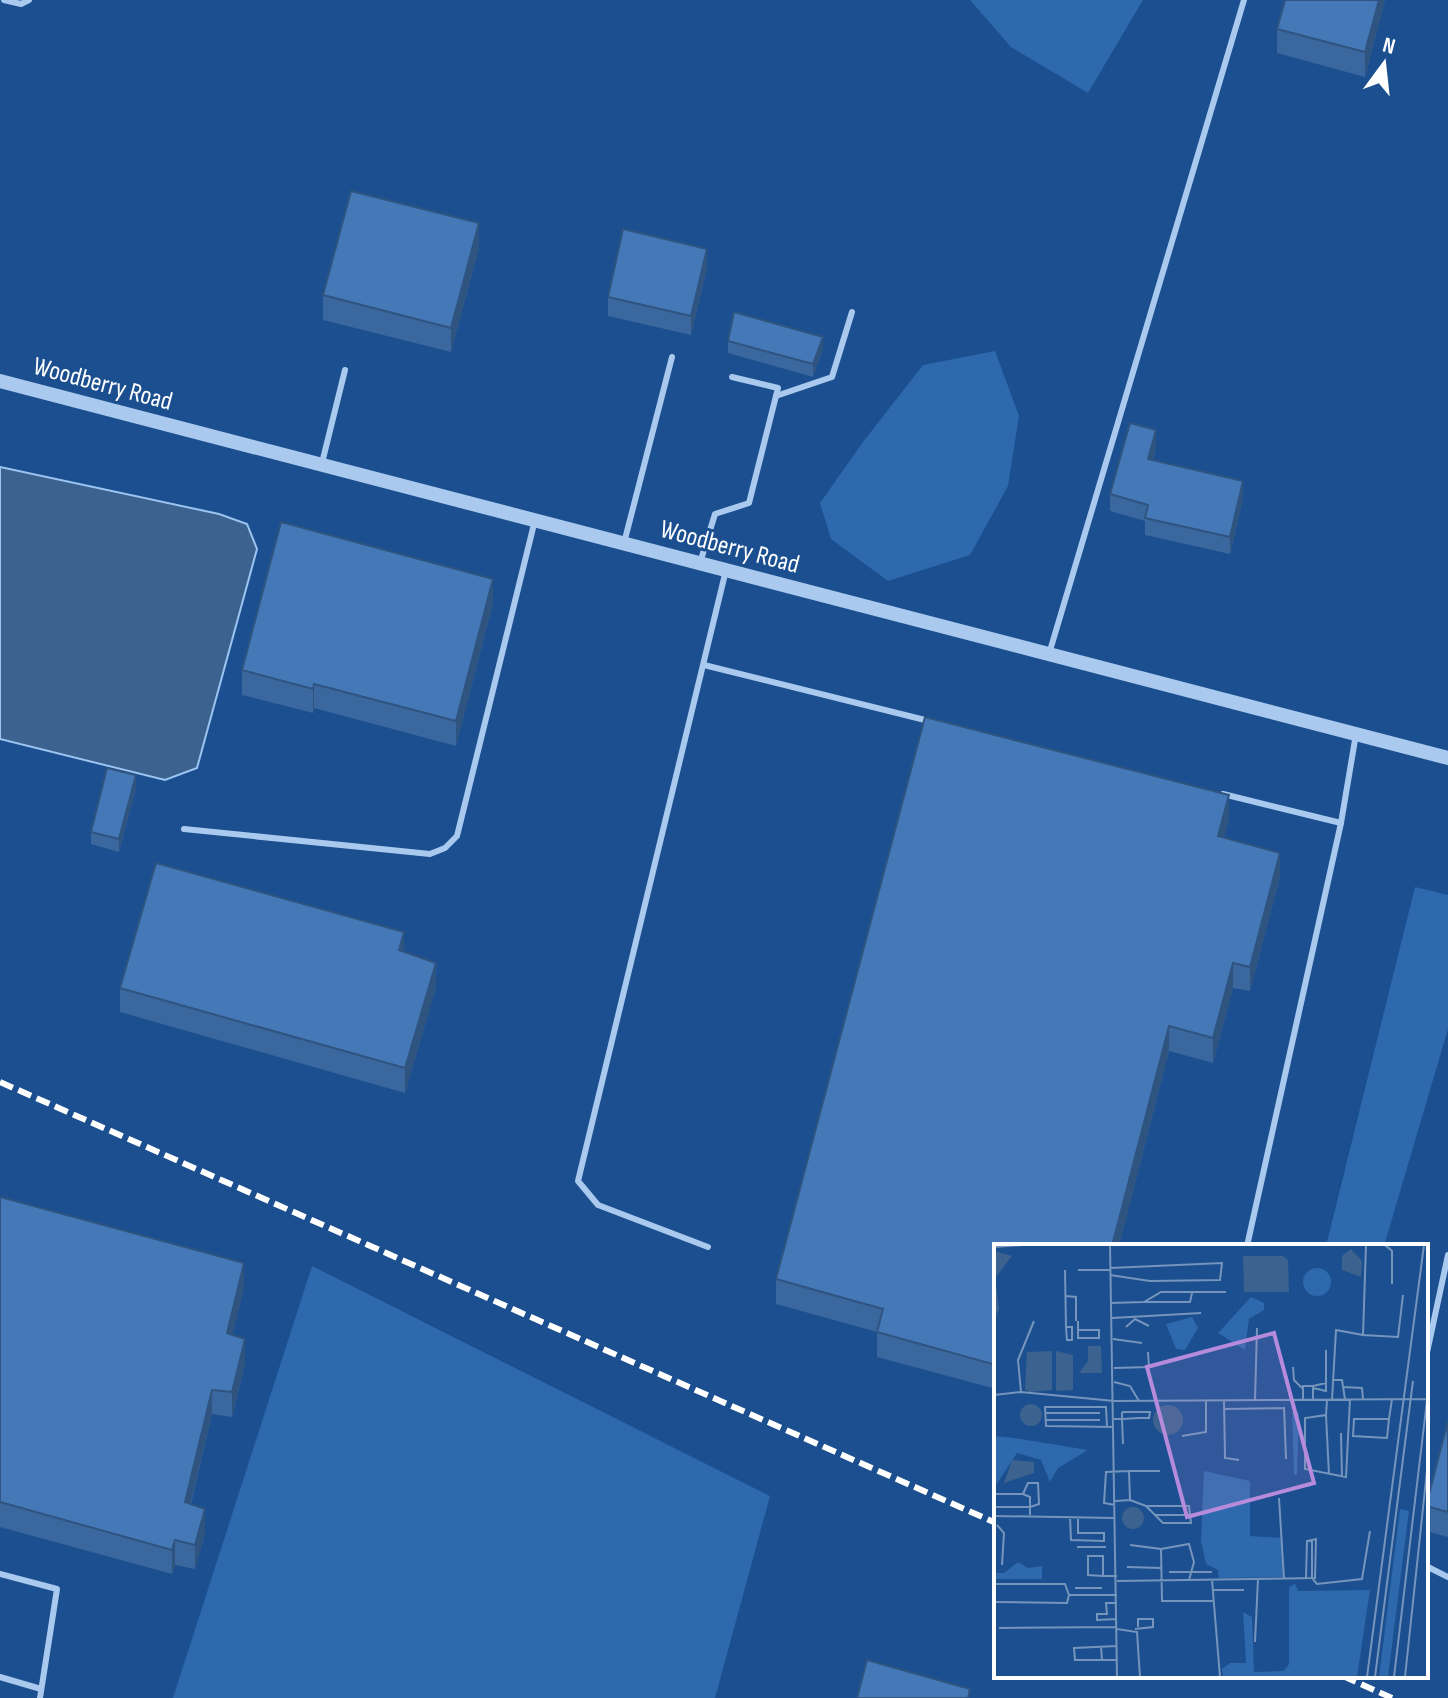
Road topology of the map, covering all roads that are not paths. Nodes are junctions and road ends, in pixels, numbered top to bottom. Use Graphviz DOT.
graph roads {
  1 [pos="4,0"];
  2 [pos="29,0"];
  3 [pos="1244,0"];
  4 [pos="852,312"];
  5 [pos="672,357"];
  6 [pos="345,370"];
  7 [pos="732,377"];
  8 [pos="0,381"];
  9 [pos="776,396"];
  10 [pos="322,464"];
  11 [pos="535,520"];
  12 [pos="624,543"];
  13 [pos="700,563"];
  14 [pos="726,570"];
  15 [pos="1049,654"];
  16 [pos="704,665"];
  17 [pos="931,722"];
  18 [pos="1356,734"];
  19 [pos="1448,758"];
  20 [pos="1220,793"];
  21 [pos="1341,823"];
  22 [pos="184,829"];
  23 [pos="1247,1244"];
  24 [pos="708,1247"];
  25 [pos="1448,1255"];
  26 [pos="1428,1348"];
  27 [pos="1428,1567"];
  28 [pos="0,1574"];
  29 [pos="1448,1577"];
  30 [pos="0,1677"];
  31 [pos="41,1689"];
  32 [pos="40,1698"];
  1 -- 2 [label="lane"];
  3 -- 15 [label="lane"];
  4 -- 9 [label="lane"];
  5 -- 12 [label="lane"];
  6 -- 10 [label="lane"];
  7 -- 9 [label="lane"];
  8 -- 10 [label="street, Woodberry Road"];
  9 -- 13 [label="lane"];
  10 -- 11 [label="street, Woodberry Road"];
  11 -- 12 [label="street, Woodberry Road"];
  11 -- 22 [label="lane"];
  12 -- 13 [label="street, Woodberry Road"];
  13 -- 14 [label="street, Woodberry Road"];
  14 -- 15 [label="street, Woodberry Road"];
  14 -- 16 [label="lane"];
  15 -- 18 [label="street, Woodberry Road"];
  16 -- 17 [label="lane"];
  16 -- 24 [label="lane"];
  18 -- 19 [label="street, Woodberry Road"];
  18 -- 21 [label="lane"];
  20 -- 21 [label="lane"];
  21 -- 23 [label="lane"];
  25 -- 26 [label="lane"];
  27 -- 29 [label="lane"];
  28 -- 31 [label="lane"];
  30 -- 31 [label="lane"];
  31 -- 32 [label="lane"];
}
